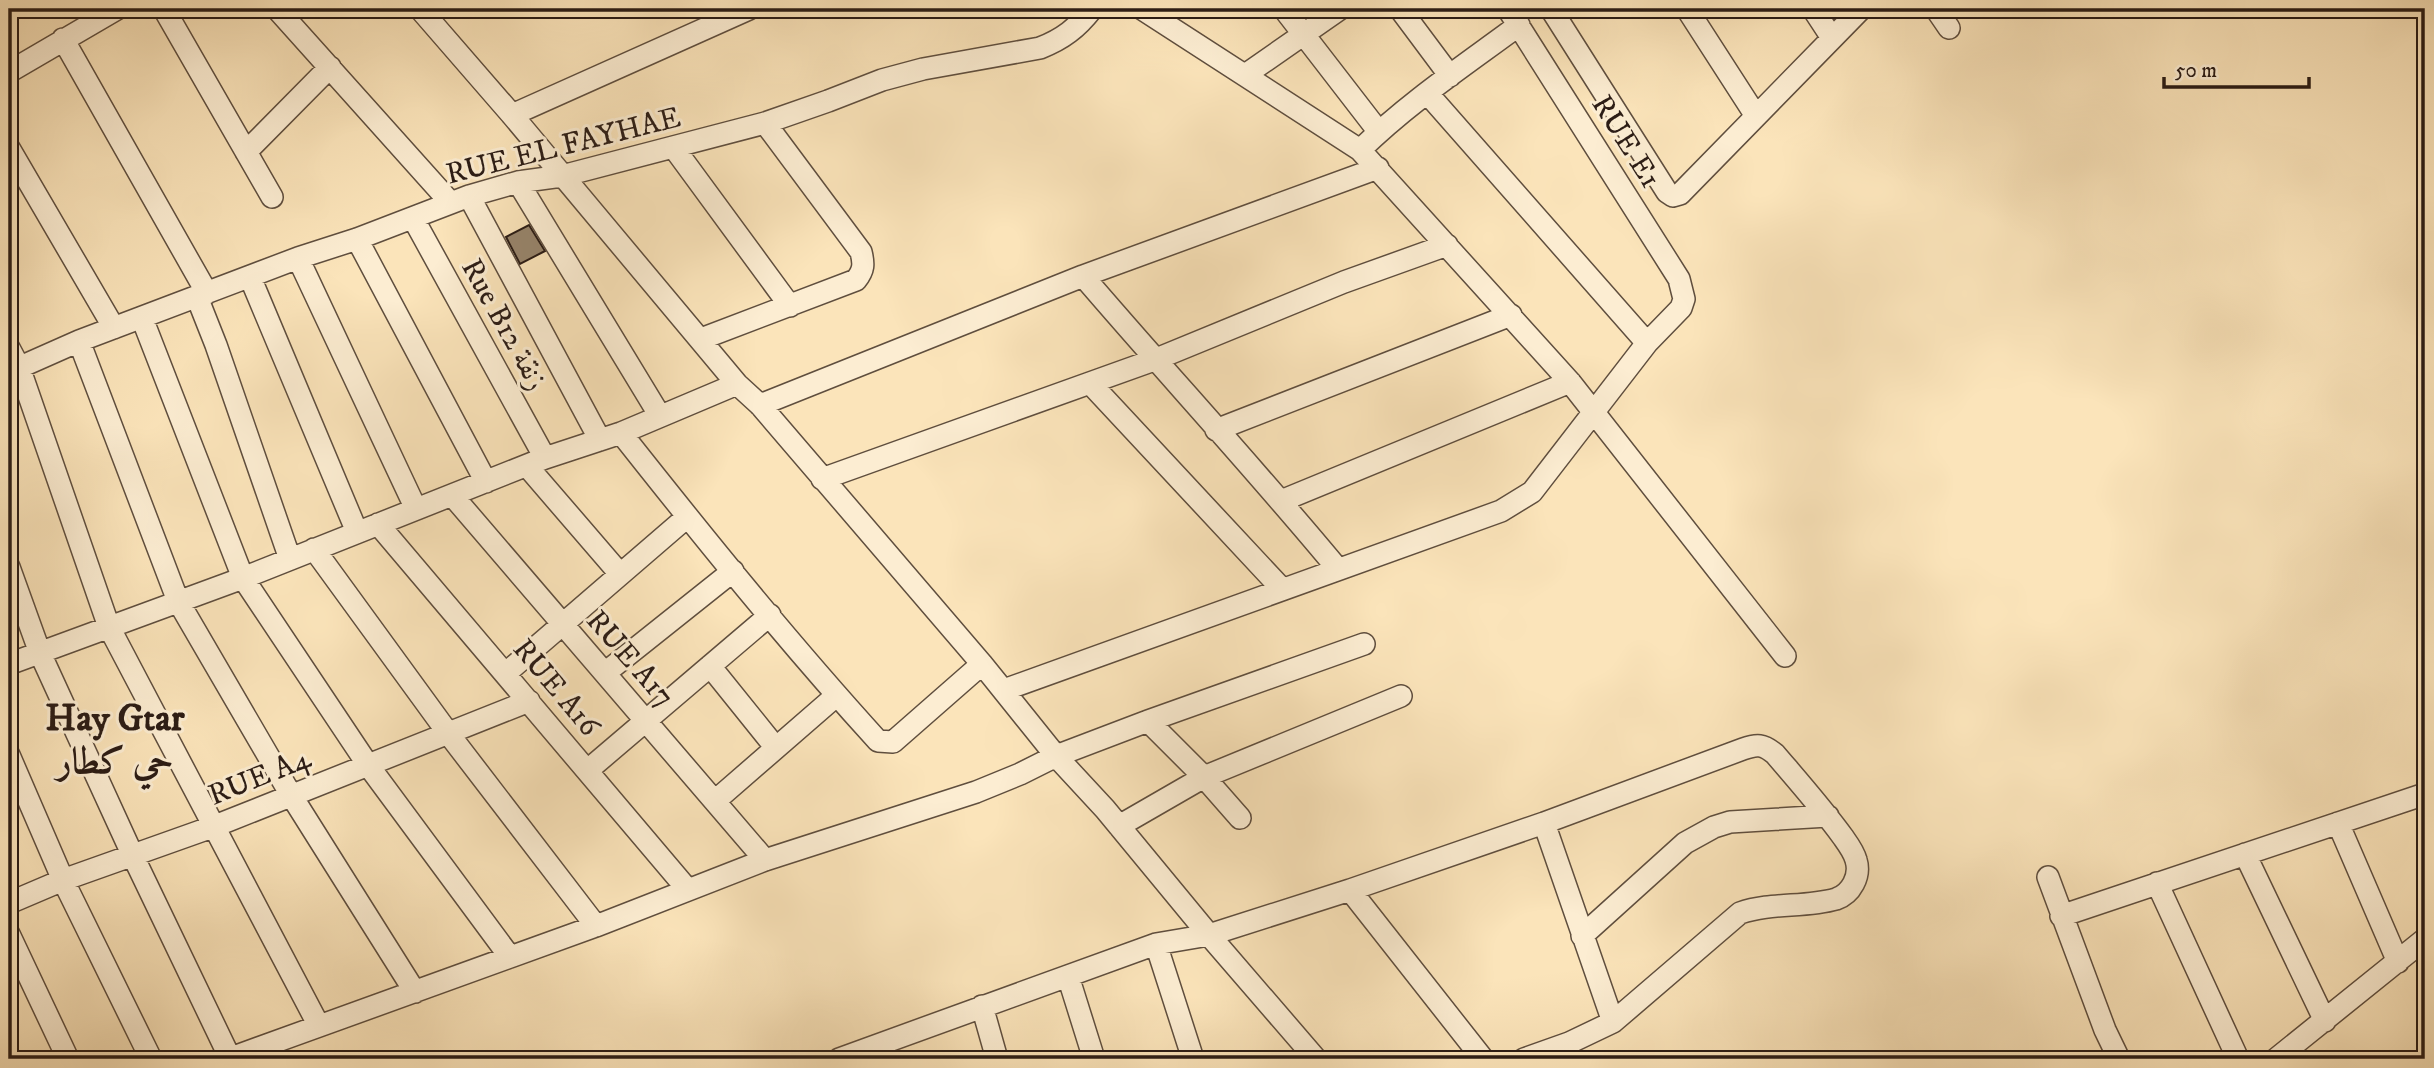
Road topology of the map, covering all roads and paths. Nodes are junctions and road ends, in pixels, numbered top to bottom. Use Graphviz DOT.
graph roads {
  1 [pos="117,9"];
  2 [pos="164,9"];
  3 [pos="277,9"];
  4 [pos="420,9"];
  5 [pos="749,9"];
  6 [pos="1092,9"];
  7 [pos="1142,9"];
  8 [pos="1284,9"];
  9 [pos="1340,9"];
  10 [pos="1400,9"];
  11 [pos="1550,9"];
  12 [pos="1687,9"];
  13 [pos="1813,9"];
  14 [pos="1861,9"];
  15 [pos="1936,9"];
  16 [pos="1513,17"];
  17 [pos="1949,28"];
  18 [pos="1304,33"];
  19 [pos="1832,38"];
  20 [pos="63,39"];
  21 [pos="330,67"];
  22 [pos="9,72"];
  23 [pos="1245,75"];
  24 [pos="1450,76"];
  25 [pos="1428,94"];
  26 [pos="512,115"];
  27 [pos="1756,116"];
  28 [pos="765,122"];
  29 [pos="1379,132"];
  30 [pos="674,148"];
  31 [pos="9,149"];
  32 [pos="1360,150"];
  33 [pos="246,152"];
  34 [pos="1378,168"];
  35 [pos="562,176"];
  36 [pos="518,182"];
  37 [pos="272,197"];
  38 [pos="459,199"];
  39 [pos="414,218"];
  40 [pos="357,239"];
  41 [pos="1447,244"];
  42 [pos="298,258"];
  43 [pos="1083,276"];
  44 [pos="250,277"];
  45 [pos="202,295"];
  46 [pos="790,306"];
  47 [pos="1511,315"];
  48 [pos="142,318"];
  49 [pos="114,328"];
  50 [pos="701,339"];
  51 [pos="79,341"];
  52 [pos="1647,344"];
  53 [pos="9,348"];
  54 [pos="1154,360"];
  55 [pos="14,369"];
  56 [pos="1570,382"];
  57 [pos="1090,383"];
  58 [pos="737,384"];
  59 [pos="760,405"];
  60 [pos="1594,412"];
  61 [pos="660,416"];
  62 [pos="1216,430"];
  63 [pos="621,433"];
  64 [pos="600,440"];
  65 [pos="536,462"];
  66 [pos="822,479"];
  67 [pos="486,482"];
  68 [pos="453,495"];
  69 [pos="1281,500"];
  70 [pos="416,509"];
  71 [pos="687,517"];
  72 [pos="378,524"];
  73 [pos="356,533"];
  74 [pos="314,549"];
  75 [pos="290,558"];
  76 [pos="9,567"];
  77 [pos="1338,568"];
  78 [pos="733,571"];
  79 [pos="620,574"];
  80 [pos="243,578"];
  81 [pos="1282,589"];
  82 [pos="178,601"];
  83 [pos="770,615"];
  84 [pos="562,623"];
  85 [pos="109,626"];
  86 [pos="1364,644"];
  87 [pos="40,653"];
  88 [pos="1785,656"];
  89 [pos="9,664"];
  90 [pos="982,664"];
  91 [pos="710,666"];
  92 [pos="506,673"];
  93 [pos="605,673"];
  94 [pos="1004,691"];
  95 [pos="837,695"];
  96 [pos="1401,696"];
  97 [pos="529,701"];
  98 [pos="646,720"];
  99 [pos="1148,721"];
  100 [pos="448,733"];
  101 [pos="776,748"];
  102 [pos="9,755"];
  103 [pos="1056,756"];
  104 [pos="368,765"];
  105 [pos="588,770"];
  106 [pos="1204,777"];
  107 [pos="2425,794"];
  108 [pos="291,795"];
  109 [pos="716,801"];
  110 [pos="1828,816"];
  111 [pos="1240,818"];
  112 [pos="1544,823"];
  113 [pos="2337,823"];
  114 [pos="215,826"];
  115 [pos="1119,826"];
  116 [pos="2245,854"];
  117 [pos="133,856"];
  118 [pos="765,860"];
  119 [pos="2048,877"];
  120 [pos="63,880"];
  121 [pos="2157,883"];
  122 [pos="688,890"];
  123 [pos="1350,890"];
  124 [pos="9,902"];
  125 [pos="2061,916"];
  126 [pos="596,926"];
  127 [pos="9,934"];
  128 [pos="1209,935"];
  129 [pos="1582,936"];
  130 [pos="2425,939"];
  131 [pos="1156,944"];
  132 [pos="510,957"];
  133 [pos="2398,962"];
  134 [pos="1068,976"];
  135 [pos="415,992"];
  136 [pos="982,1006"];
  137 [pos="2325,1021"];
  138 [pos="1613,1022"];
  139 [pos="319,1026"];
  140 [pos="68,1059"];
  141 [pos="151,1059"];
  142 [pos="229,1059"];
  143 [pos="839,1059"];
  144 [pos="998,1059"];
  145 [pos="1094,1059"];
  146 [pos="1193,1059"];
  147 [pos="1317,1059"];
  148 [pos="1483,1059"];
  149 [pos="1524,1059"];
  150 [pos="2119,1059"];
  151 [pos="2238,1059"];
  152 [pos="2276,1059"];
  1 -- 20 [label="street"];
  2 -- 33 [label="street"];
  3 -- 21 [label="street"];
  4 -- 26 [label="street"];
  5 -- 26 [label="street"];
  6 -- 28 [label="street, RUE EL FAYHAE"];
  7 -- 23 [label="street"];
  8 -- 18 [label="street"];
  9 -- 18 [label="street"];
  10 -- 24 [label="street"];
  11 -- 27 [label="street"];
  12 -- 27 [label="street"];
  13 -- 19 [label="street"];
  14 -- 19 [label="street"];
  15 -- 17 [label="street"];
  16 -- 24 [label="street"];
  16 -- 52 [label="street, RUE E1"];
  18 -- 23 [label="street"];
  18 -- 29 [label="street"];
  19 -- 27 [label="street"];
  20 -- 22 [label="street"];
  20 -- 45 [label="street"];
  21 -- 33 [label="street"];
  21 -- 38 [label="street"];
  23 -- 32 [label="street"];
  24 -- 25 [label="street"];
  25 -- 29 [label="street"];
  25 -- 52 [label="street"];
  26 -- 35 [label="street"];
  28 -- 30 [label="street, RUE EL FAYHAE"];
  28 -- 46 [label="street"];
  29 -- 32 [label="street"];
  30 -- 35 [label="street, RUE EL FAYHAE"];
  30 -- 46 [label="street"];
  31 -- 49 [label="street"];
  32 -- 34 [label="street"];
  33 -- 37 [label="street"];
  34 -- 41 [label="street"];
  34 -- 43 [label="street"];
  35 -- 36 [label="street, RUE EL FAYHAE"];
  35 -- 50 [label="street"];
  36 -- 38 [label="street, RUE EL FAYHAE"];
  36 -- 61 [label="street"];
  38 -- 39 [label="street, RUE EL FAYHAE"];
  38 -- 64 [label="street"];
  39 -- 40 [label="street, RUE EL FAYHAE"];
  39 -- 65 [label="street, Rue B12 زنقة"];
  40 -- 42 [label="street, RUE EL FAYHAE"];
  40 -- 67 [label="street"];
  41 -- 47 [label="street"];
  41 -- 54 [label="street"];
  42 -- 44 [label="street, RUE EL FAYHAE"];
  42 -- 70 [label="street"];
  43 -- 54 [label="street"];
  43 -- 59 [label="street"];
  44 -- 45 [label="street, RUE EL FAYHAE"];
  44 -- 73 [label="street"];
  45 -- 48 [label="street, RUE EL FAYHAE"];
  45 -- 75 [label="street"];
  46 -- 50 [label="street"];
  47 -- 56 [label="street"];
  47 -- 62 [label="street"];
  48 -- 49 [label="street, RUE EL FAYHAE"];
  48 -- 80 [label="street"];
  49 -- 51 [label="street, RUE EL FAYHAE"];
  50 -- 58 [label="street"];
  51 -- 55 [label="street, RUE EL FAYHAE"];
  51 -- 82 [label="street"];
  52 -- 60 [label="street"];
  53 -- 55 [label="street"];
  54 -- 57 [label="street"];
  54 -- 62 [label="street"];
  55 -- 85 [label="street"];
  56 -- 60 [label="street"];
  56 -- 69 [label="street"];
  57 -- 66 [label="street"];
  57 -- 81 [label="street"];
  58 -- 59 [label="street"];
  58 -- 61 [label="street"];
  59 -- 66 [label="street"];
  60 -- 77 [label="street"];
  60 -- 88 [label="street"];
  61 -- 63 [label="street"];
  62 -- 69 [label="street"];
  63 -- 64 [label="street"];
  63 -- 71 [label="street"];
  64 -- 65 [label="street"];
  65 -- 67 [label="street"];
  65 -- 79 [label="street, Rue B12 زنقة"];
  66 -- 90 [label="street"];
  67 -- 68 [label="street"];
  68 -- 70 [label="street"];
  68 -- 84 [label="street, RUE A17"];
  69 -- 77 [label="street"];
  70 -- 72 [label="street"];
  71 -- 78 [label="street"];
  71 -- 79 [label="street"];
  72 -- 73 [label="street"];
  72 -- 92 [label="street, RUE A16"];
  73 -- 74 [label="street"];
  74 -- 75 [label="street"];
  74 -- 100 [label="street"];
  75 -- 80 [label="street"];
  76 -- 87 [label="street"];
  77 -- 81 [label="street"];
  78 -- 83 [label="street"];
  78 -- 93 [label="street"];
  79 -- 84 [label="street"];
  80 -- 82 [label="street"];
  80 -- 104 [label="street"];
  81 -- 94 [label="street"];
  82 -- 85 [label="street"];
  82 -- 108 [label="street"];
  83 -- 91 [label="street"];
  83 -- 95 [label="street"];
  84 -- 92 [label="street"];
  84 -- 93 [label="street, RUE A17"];
  85 -- 87 [label="street"];
  85 -- 114 [label="street"];
  86 -- 99 [label="street"];
  87 -- 89 [label="street"];
  87 -- 117 [label="street"];
  90 -- 94 [label="street"];
  90 -- 95 [label="street"];
  91 -- 98 [label="street"];
  91 -- 101 [label="street"];
  92 -- 97 [label="street, RUE A16"];
  93 -- 98 [label="street, RUE A17"];
  94 -- 103 [label="street"];
  95 -- 101 [label="street"];
  96 -- 106 [label="street"];
  97 -- 100 [label="street, RUE A4"];
  97 -- 105 [label="street, RUE A16"];
  98 -- 105 [label="street"];
  98 -- 109 [label="street, RUE A17"];
  99 -- 103 [label="street"];
  99 -- 106 [label="street"];
  100 -- 104 [label="street, RUE A4"];
  100 -- 126 [label="street"];
  101 -- 109 [label="street"];
  102 -- 120 [label="street"];
  103 -- 115 [label="street"];
  103 -- 118 [label="street"];
  104 -- 108 [label="street, RUE A4"];
  104 -- 132 [label="street"];
  105 -- 122 [label="street, RUE A16"];
  106 -- 111 [label="street"];
  106 -- 115 [label="street"];
  107 -- 113 [label="street"];
  108 -- 114 [label="street, RUE A4"];
  108 -- 135 [label="street"];
  109 -- 118 [label="street, RUE A17"];
  110 -- 112 [label="street"];
  110 -- 129 [label="street"];
  110 -- 138 [label="street"];
  112 -- 123 [label="street"];
  112 -- 129 [label="street"];
  113 -- 116 [label="street"];
  113 -- 133 [label="street"];
  114 -- 117 [label="street, RUE A4"];
  114 -- 139 [label="street"];
  115 -- 128 [label="street"];
  116 -- 121 [label="street"];
  116 -- 137 [label="street"];
  117 -- 120 [label="street, RUE A4"];
  117 -- 142 [label="street"];
  118 -- 122 [label="street"];
  119 -- 125 [label="street"];
  120 -- 124 [label="street, RUE A4"];
  120 -- 141 [label="street"];
  121 -- 125 [label="street"];
  121 -- 151 [label="street"];
  122 -- 126 [label="street"];
  123 -- 128 [label="street"];
  123 -- 148 [label="street"];
  125 -- 150 [label="street"];
  126 -- 132 [label="street"];
  127 -- 140 [label="street"];
  128 -- 131 [label="street"];
  128 -- 147 [label="street"];
  129 -- 138 [label="street"];
  130 -- 133 [label="street"];
  131 -- 134 [label="street"];
  131 -- 146 [label="street"];
  132 -- 135 [label="street"];
  133 -- 137 [label="street"];
  134 -- 136 [label="street"];
  134 -- 145 [label="street"];
  135 -- 139 [label="street"];
  136 -- 143 [label="street"];
  136 -- 144 [label="street"];
  137 -- 152 [label="street"];
  138 -- 149 [label="street"];
  139 -- 142 [label="street"];
}
